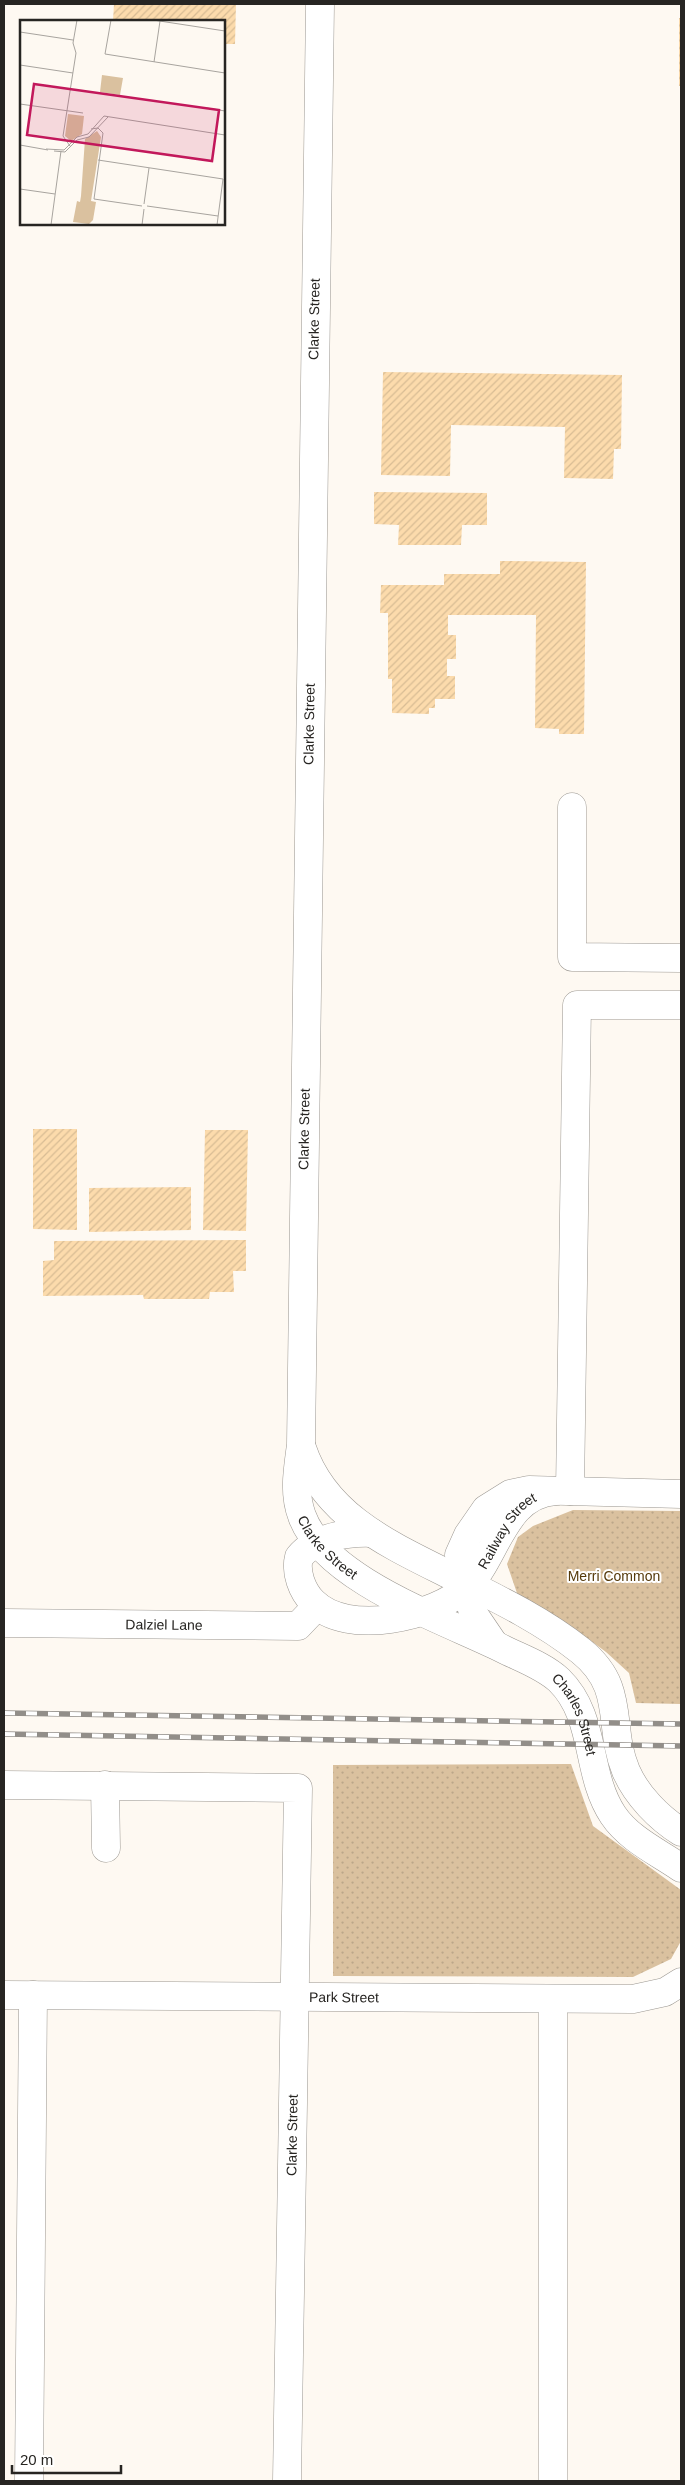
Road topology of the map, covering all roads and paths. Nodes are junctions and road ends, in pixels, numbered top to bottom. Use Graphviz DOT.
graph roads {
  1 [pos="320,4"];
  2 [pos="572,808"];
  3 [pos="681,958"];
  4 [pos="681,1005"];
  5 [pos="301,1445"];
  6 [pos="563,1491"];
  7 [pos="681,1494"];
  8 [pos="372,1533"];
  9 [pos="318,1544"];
  10 [pos="469,1585"];
  11 [pos="316,1606"];
  12 [pos="420,1610"];
  13 [pos="4,1623"];
  14 [pos="494,1644"];
  15 [pos="4,1785"];
  16 [pos="105,1785"];
  17 [pos="681,1832"];
  18 [pos="106,1848"];
  19 [pos="681,1868"];
  20 [pos="681,1982"];
  21 [pos="4,1995"];
  22 [pos="34,1995"];
  23 [pos="294,1999"];
  24 [pos="553,2000"];
  25 [pos="29,2481"];
  26 [pos="287,2481"];
  27 [pos="553,2481"];
  1 -- 5 [label="street, Clarke Street"];
  2 -- 3 [label="street"];
  4 -- 6 [label="street"];
  5 -- 8 [label="street, Clarke Street"];
  5 -- 9 [label="street, Clarke Street"];
  6 -- 7 [label="street, Railway Street"];
  6 -- 10 [label="street, Railway Street"];
  8 -- 9 [label="street"];
  8 -- 10 [label="street, Clarke Street"];
  9 -- 11 [label="street"];
  9 -- 12 [label="street, Clarke Street"];
  10 -- 12 [label="street"];
  10 -- 14 [label="street, Railway Street"];
  10 -- 17 [label="street"];
  11 -- 12 [label="street"];
  11 -- 13 [label="street, Dalziel Lane"];
  12 -- 14 [label="street, Charles Street"];
  14 -- 19 [label="street, Charles Street"];
  15 -- 16 [label="street"];
  16 -- 18 [label="street"];
  16 -- 23 [label="street, Clarke Street"];
  20 -- 24 [label="street, Park Street"];
  21 -- 22 [label="street, Park Street"];
  22 -- 23 [label="street, Park Street"];
  22 -- 25 [label="street"];
  23 -- 24 [label="street, Park Street"];
  23 -- 26 [label="street, Clarke Street"];
  24 -- 27 [label="street"];
}
